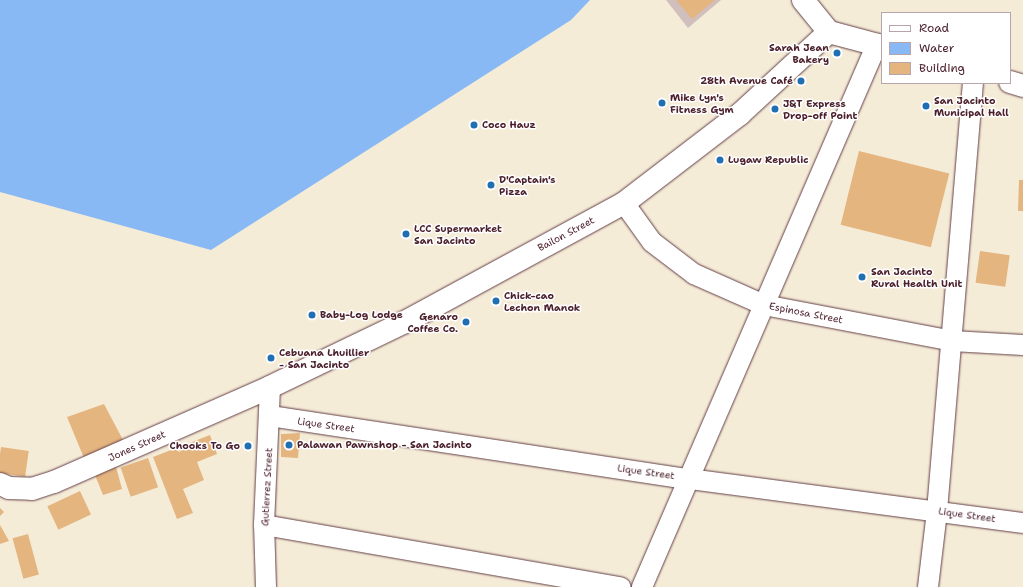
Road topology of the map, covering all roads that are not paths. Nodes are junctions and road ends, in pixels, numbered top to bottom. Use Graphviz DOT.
graph roads {
  1 [pos="803,0"];
  2 [pos="829,32"];
  3 [pos="880,45"];
  4 [pos="1011,82"];
  5 [pos="973,84"];
  6 [pos="1023,86"];
  7 [pos="624,203"];
  8 [pos="764,305"];
  9 [pos="952,341"];
  10 [pos="1023,345"];
  11 [pos="270,387"];
  12 [pos="270,416"];
  13 [pos="689,479"];
  14 [pos="0,484"];
  15 [pos="937,511"];
  16 [pos="1023,523"];
  17 [pos="264,525"];
  18 [pos="266,587"];
  19 [pos="621,587"];
  20 [pos="642,587"];
  21 [pos="928,587"];
  1 -- 2 [label="main road"];
  2 -- 3 [label="main road"];
  2 -- 7 [label="main road, Bailon Street"];
  3 -- 8 [label="street"];
  4 -- 6 [label="main road"];
  5 -- 9 [label="street"];
  7 -- 8 [label="street, Espinosa Street"];
  7 -- 11 [label="main road, Bailon Street"];
  8 -- 9 [label="street, Espinosa Street"];
  8 -- 13 [label="street"];
  9 -- 10 [label="street, Espinosa Street"];
  9 -- 15 [label="street"];
  11 -- 12 [label="street, Gutierrez Street"];
  11 -- 14 [label="main road, Jones Street"];
  12 -- 13 [label="street, Lique Street"];
  12 -- 17 [label="street, Gutierrez Street"];
  13 -- 15 [label="street, Lique Street"];
  13 -- 20 [label="street"];
  15 -- 16 [label="street, Lique Street"];
  15 -- 21 [label="street"];
  17 -- 18 [label="street, Gutierrez Street"];
  17 -- 19 [label="street"];
}
